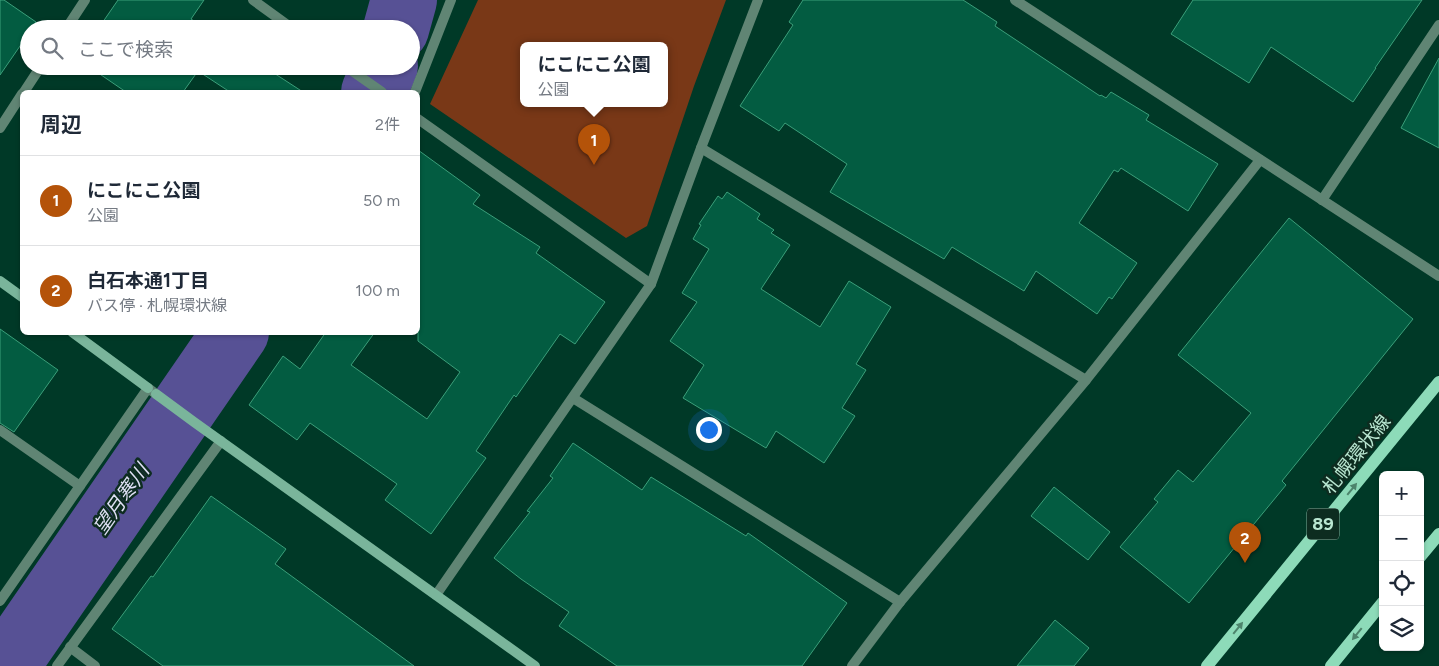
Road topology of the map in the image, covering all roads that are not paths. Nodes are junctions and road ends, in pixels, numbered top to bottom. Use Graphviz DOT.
graph roads {
  1 [pos="85,0"];
  2 [pos="253,0"];
  3 [pos="450,0"];
  4 [pos="758,0"];
  5 [pos="1015,0"];
  6 [pos="72,20"];
  7 [pos="281,20"];
  8 [pos="1439,25"];
  9 [pos="35,75"];
  10 [pos="357,75"];
  11 [pos="25,90"];
  12 [pos="379,90"];
  13 [pos="415,90"];
  14 [pos="20,98"];
  15 [pos="420,120"];
  16 [pos="0,128"];
  17 [pos="701,148"];
  18 [pos="1260,160"];
  19 [pos="1322,200"];
  20 [pos="1439,276"];
  21 [pos="0,281"];
  22 [pos="651,284"];
  23 [pos="20,296"];
  24 [pos="76,335"];
  25 [pos="1086,380"];
  26 [pos="1439,382"];
  27 [pos="152,391"];
  28 [pos="573,398"];
  29 [pos="0,430"];
  30 [pos="221,441"];
  31 [pos="80,486"];
  32 [pos="1439,534"];
  33 [pos="1424,551"];
  34 [pos="436,595"];
  35 [pos="0,601"];
  36 [pos="900,602"];
  37 [pos="1380,606"];
  38 [pos="70,647"];
  39 [pos="57,666"];
  40 [pos="95,666"];
  41 [pos="535,666"];
  42 [pos="852,666"];
  43 [pos="1207,666"];
  44 [pos="1331,666"];
  1 -- 6 [label="street"];
  2 -- 7 [label="street"];
  3 -- 13 [label="street"];
  4 -- 17 [label="street"];
  5 -- 18 [label="street"];
  8 -- 19 [label="street"];
  9 -- 11 [label="street"];
  10 -- 12 [label="street"];
  14 -- 16 [label="street"];
  15 -- 22 [label="street"];
  17 -- 22 [label="street"];
  17 -- 25 [label="street"];
  18 -- 19 [label="street"];
  18 -- 25 [label="street"];
  19 -- 20 [label="street"];
  21 -- 23 [label="street"];
  22 -- 28 [label="street"];
  24 -- 27 [label="street"];
  25 -- 36 [label="street"];
  43 -- 26 [label="main road, 札幌環状線 / 89, one-way"];
  27 -- 30 [label="street"];
  27 -- 31 [label="street"];
  28 -- 34 [label="street"];
  28 -- 36 [label="street"];
  29 -- 31 [label="street"];
  30 -- 34 [label="street"];
  30 -- 38 [label="street"];
  31 -- 35 [label="street"];
  32 -- 33 [label="main road"];
  34 -- 41 [label="street"];
  36 -- 42 [label="street"];
  37 -- 44 [label="main road, one-way"];
  38 -- 39 [label="street"];
  38 -- 40 [label="street"];
}
